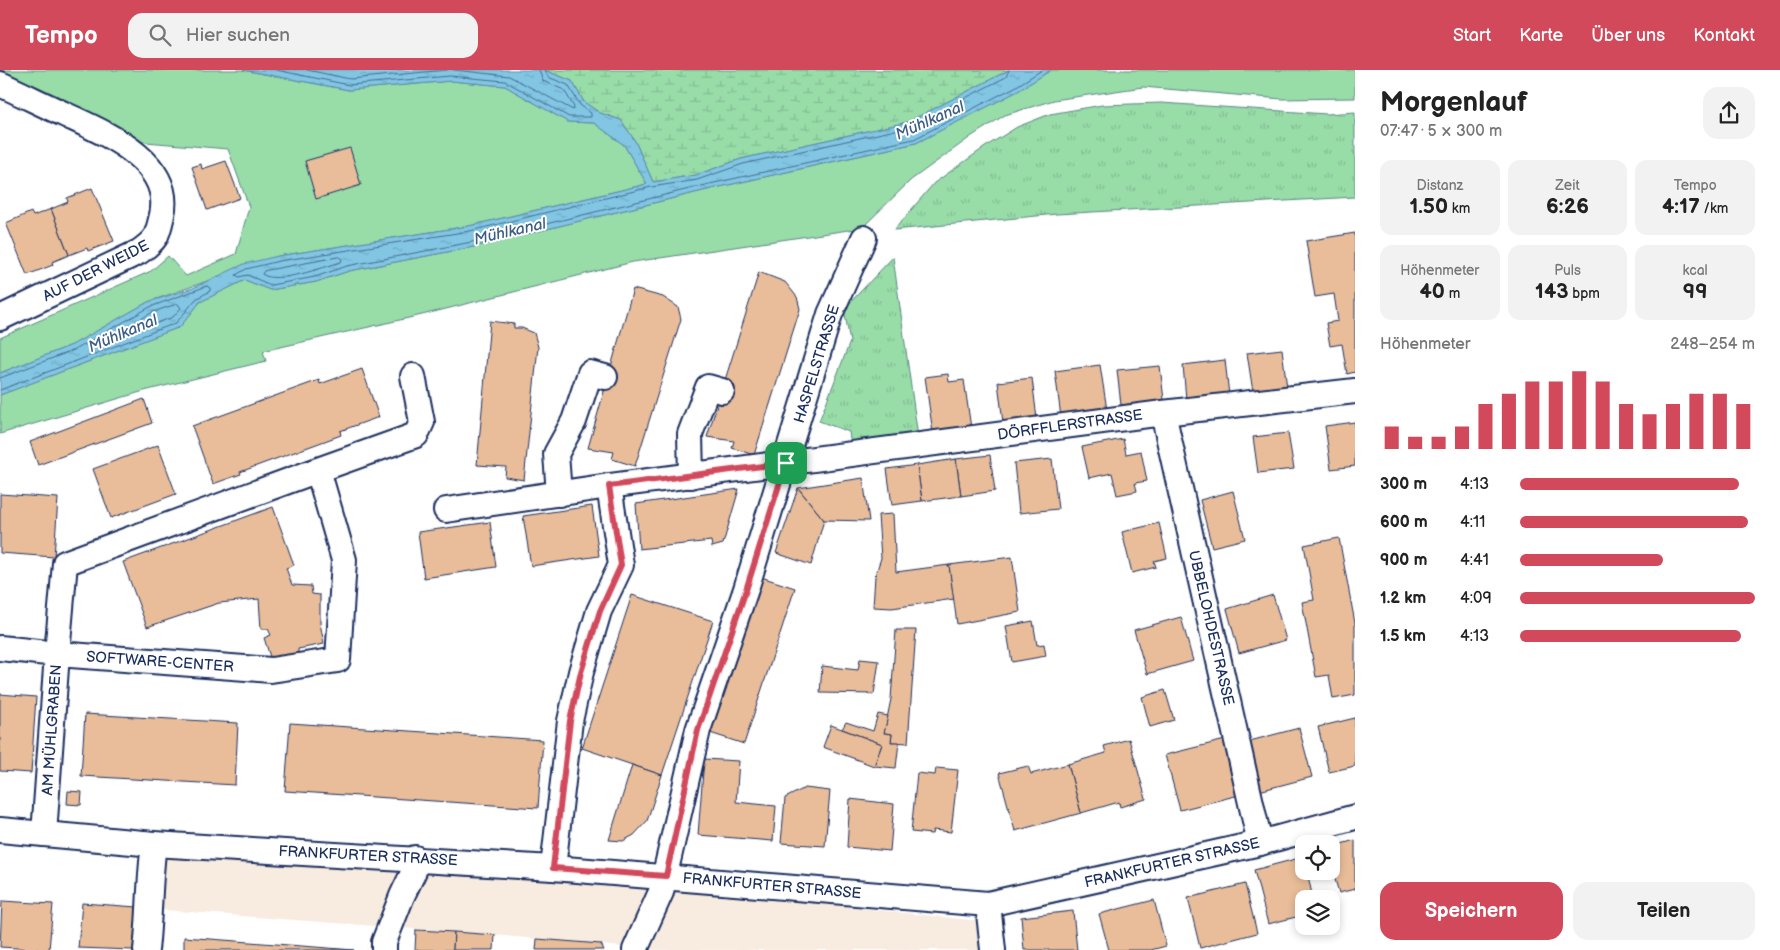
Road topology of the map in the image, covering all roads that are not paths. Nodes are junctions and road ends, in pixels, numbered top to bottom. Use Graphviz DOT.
graph roads {
  1 [pos="0,84"];
  2 [pos="864,238"];
  3 [pos="0,318"];
  4 [pos="413,376"];
  5 [pos="605,377"];
  6 [pos="722,391"];
  7 [pos="1355,391"];
  8 [pos="1163,412"];
  9 [pos="786,463"];
  10 [pos="318,470"];
  11 [pos="690,476"];
  12 [pos="609,486"];
  13 [pos="558,494"];
  14 [pos="446,510"];
  15 [pos="0,648"];
  16 [pos="58,654"];
  17 [pos="1355,817"];
  18 [pos="0,830"];
  19 [pos="44,834"];
  20 [pos="1260,843"];
  21 [pos="154,844"];
  22 [pos="415,858"];
  23 [pos="553,868"];
  24 [pos="666,876"];
  25 [pos="988,904"];
  26 [pos="146,950"];
  27 [pos="384,950"];
  28 [pos="635,950"];
  29 [pos="993,950"];
  1 -- 3 [label="street, AUF DER WEIDE"];
  2 -- 9 [label="street, HASPELSTRASSE"];
  4 -- 10 [label="street"];
  5 -- 13 [label="street"];
  6 -- 11 [label="street"];
  7 -- 8 [label="street, DÖRFFLERSTRASSE"];
  8 -- 9 [label="street, DÖRFFLERSTRASSE"];
  8 -- 20 [label="street, UBBELOHDESTRASSE"];
  9 -- 11 [label="street, DÖRFFLERSTRASSE"];
  9 -- 24 [label="street, HASPELSTRASSE"];
  10 -- 16 [label="street"];
  10 -- 16 [label="street, SOFTWARE-CENTER"];
  11 -- 12 [label="street, DÖRFFLERSTRASSE"];
  12 -- 13 [label="street, DÖRFFLERSTRASSE"];
  12 -- 23 [label="street"];
  13 -- 14 [label="street, DÖRFFLERSTRASSE"];
  15 -- 16 [label="street, AM MÜHLGRABEN"];
  16 -- 19 [label="street, AM MÜHLGRABEN"];
  17 -- 20 [label="street, FRANKFURTER STRASSE"];
  18 -- 19 [label="street, FRANKFURTER STRASSE"];
  19 -- 21 [label="street, FRANKFURTER STRASSE"];
  20 -- 25 [label="street, FRANKFURTER STRASSE"];
  21 -- 22 [label="street, FRANKFURTER STRASSE"];
  21 -- 26 [label="street"];
  22 -- 23 [label="street, FRANKFURTER STRASSE"];
  22 -- 27 [label="street"];
  23 -- 24 [label="street, FRANKFURTER STRASSE"];
  24 -- 25 [label="street, FRANKFURTER STRASSE"];
  24 -- 28 [label="street, HASPELSTRASSE"];
  25 -- 29 [label="street"];
}
